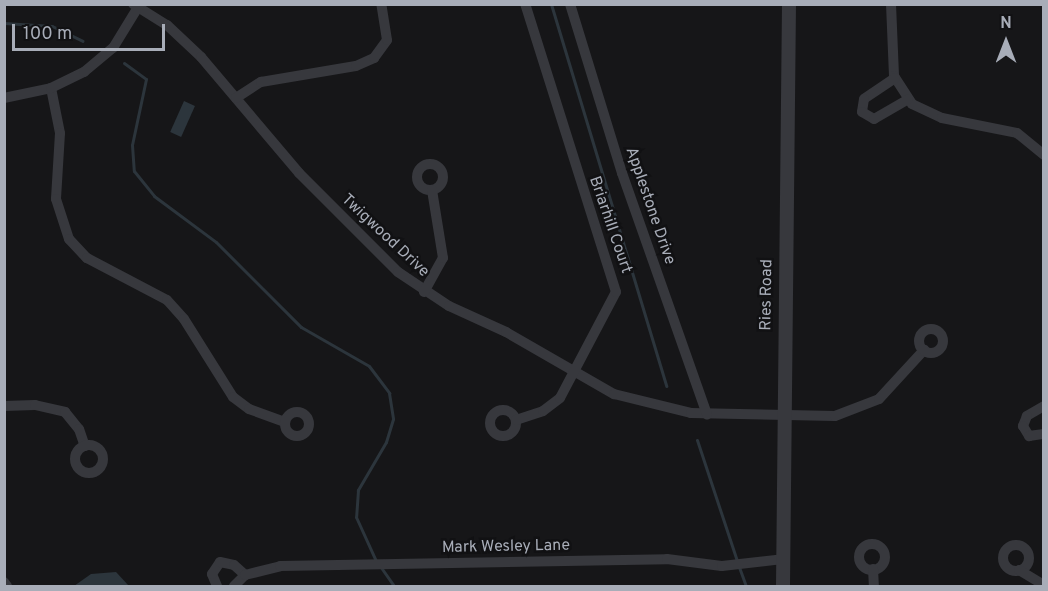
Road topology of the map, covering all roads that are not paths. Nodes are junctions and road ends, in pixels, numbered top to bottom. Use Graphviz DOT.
graph roads {
  1 [pos="381,4"];
  2 [pos="525,4"];
  3 [pos="570,4"];
  4 [pos="789,4"];
  5 [pos="891,4"];
  6 [pos="137,5"];
  7 [pos="895,78"];
  8 [pos="51,88"];
  9 [pos="4,98"];
  10 [pos="237,98"];
  11 [pos="908,99"];
  12 [pos="1044,155"];
  13 [pos="432,190"];
  14 [pos="424,292"];
  15 [pos="924,350"];
  16 [pos="574,374"];
  17 [pos="4,406"];
  18 [pos="1044,406"];
  19 [pos="707,414"];
  20 [pos="781,414"];
  21 [pos="516,420"];
  22 [pos="285,422"];
  23 [pos="1044,434"];
  24 [pos="85,446"];
  25 [pos="783,559"];
  26 [pos="873,569"];
  27 [pos="1019,570"];
  28 [pos="245,575"];
  29 [pos="4,582"];
  30 [pos="1044,585"];
  31 [pos="7,586"];
  32 [pos="218,586"];
  33 [pos="234,586"];
  34 [pos="783,586"];
  35 [pos="874,586"];
  1 -- 10 [label="street"];
  2 -- 16 [label="street, Briarhill Court"];
  3 -- 19 [label="street, Applestone Drive"];
  4 -- 20 [label="street, Ries Road"];
  5 -- 7 [label="street"];
  6 -- 8 [label="street"];
  6 -- 10 [label="street, Twigwood Drive"];
  7 -- 11 [label="street"];
  7 -- 11 [label="street"];
  8 -- 9 [label="street"];
  8 -- 22 [label="street"];
  10 -- 14 [label="street, Twigwood Drive"];
  11 -- 12 [label="street"];
  13 -- 14 [label="street"];
  14 -- 16 [label="street, Twigwood Drive"];
  15 -- 20 [label="street, Twigwood Drive"];
  16 -- 19 [label="street, Twigwood Drive"];
  16 -- 21 [label="street, Briarhill Court"];
  17 -- 24 [label="street"];
  18 -- 23 [label="street"];
  19 -- 20 [label="street, Twigwood Drive"];
  20 -- 25 [label="street, Ries Road"];
  25 -- 28 [label="street, Mark Wesley Lane"];
  25 -- 34 [label="street, Ries Road"];
  26 -- 35 [label="street"];
  27 -- 30 [label="street"];
  28 -- 32 [label="street"];
  28 -- 33 [label="street"];
  29 -- 31 [label="street"];
}
